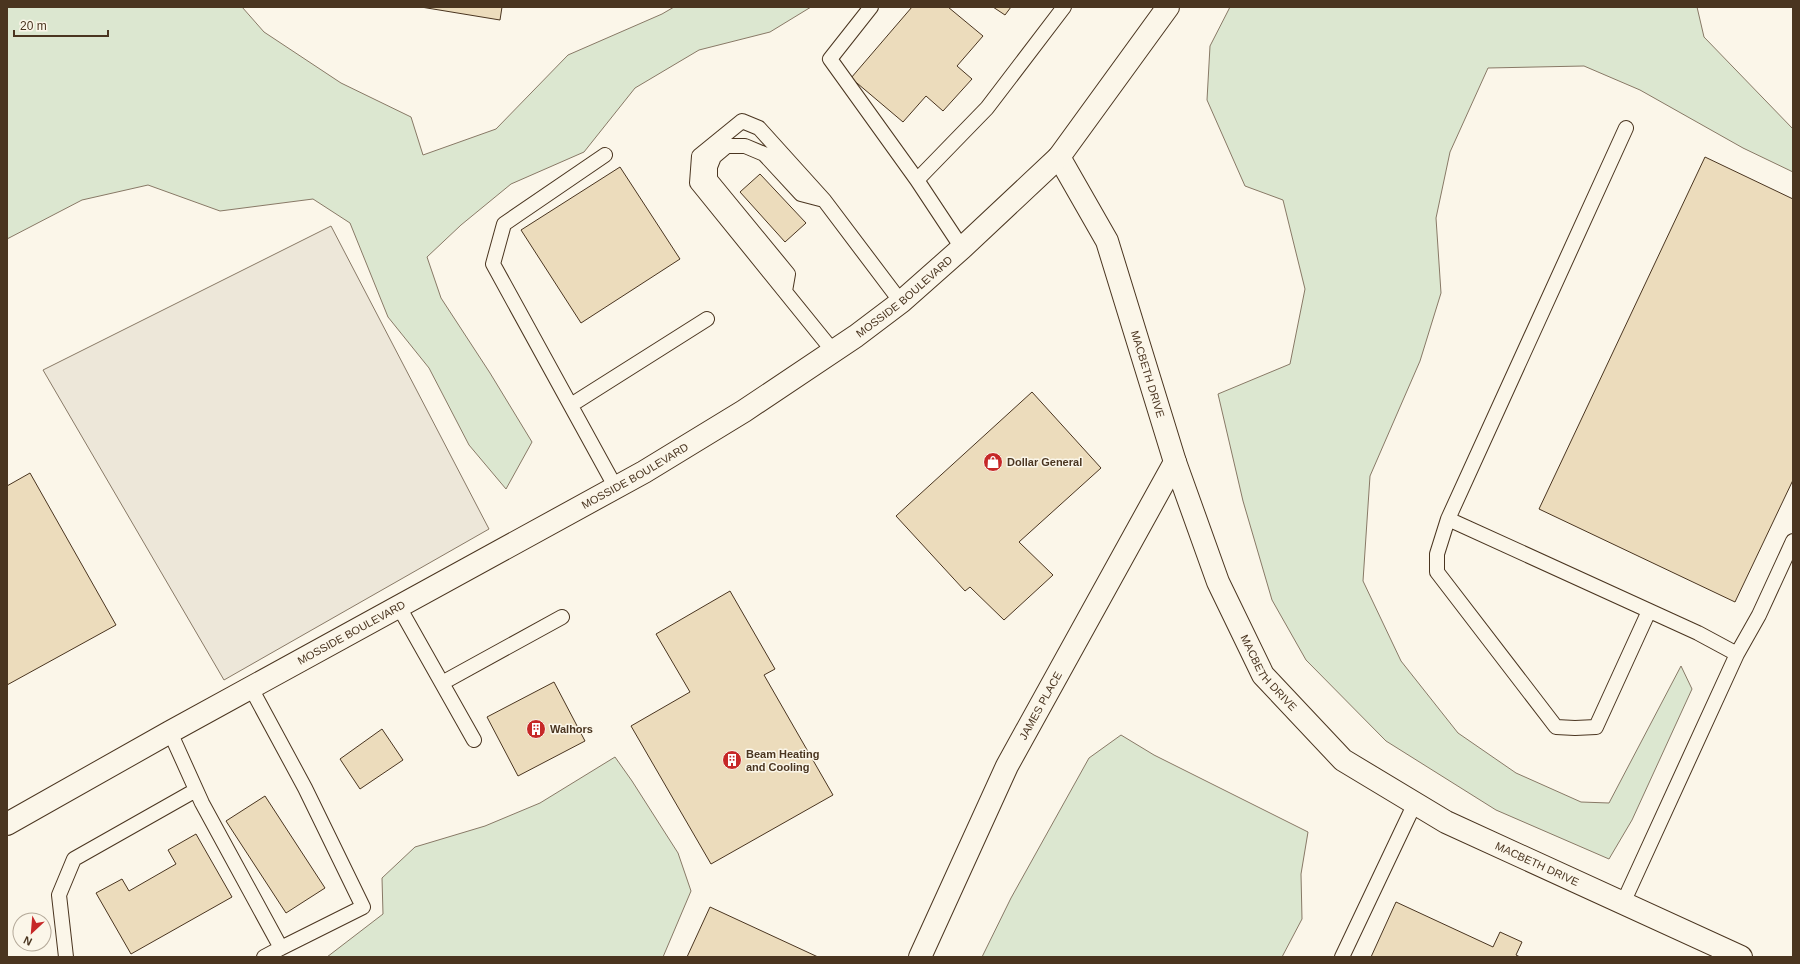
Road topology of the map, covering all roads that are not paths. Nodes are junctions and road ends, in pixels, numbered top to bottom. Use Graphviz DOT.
graph roads {
  1 [pos="871,7"];
  2 [pos="1064,7"];
  3 [pos="1168,7"];
  4 [pos="1626,128"];
  5 [pos="605,155"];
  6 [pos="1059,157"];
  7 [pos="917,180"];
  8 [pos="824,200"];
  9 [pos="962,248"];
  10 [pos="785,292"];
  11 [pos="901,302"];
  12 [pos="707,319"];
  13 [pos="833,351"];
  14 [pos="571,405"];
  15 [pos="1175,462"];
  16 [pos="616,488"];
  17 [pos="1448,519"];
  18 [pos="1793,541"];
  19 [pos="399,607"];
  20 [pos="1649,611"];
  21 [pos="562,617"];
  22 [pos="1737,654"];
  23 [pos="442,683"];
  24 [pos="251,688"];
  25 [pos="170,732"];
  26 [pos="474,740"];
  27 [pos="196,790"];
  28 [pos="1415,803"];
  29 [pos="7,824"];
  30 [pos="1623,903"];
  31 [pos="281,948"];
  32 [pos="66,957"];
  33 [pos="264,957"];
  34 [pos="920,957"];
  35 [pos="1342,957"];
  36 [pos="1741,957"];
  1 -- 7 [label="lane"];
  2 -- 7 [label="lane"];
  3 -- 6 [label="street, MOSSIDE BOULEVARD"];
  4 -- 17 [label="lane"];
  5 -- 14 [label="lane"];
  6 -- 9 [label="street, MOSSIDE BOULEVARD"];
  6 -- 15 [label="street, MACBETH DRIVE"];
  7 -- 9 [label="lane"];
  8 -- 10 [label="lane"];
  8 -- 10 [label="lane"];
  8 -- 11 [label="lane"];
  9 -- 11 [label="street, MOSSIDE BOULEVARD"];
  10 -- 13 [label="lane"];
  11 -- 13 [label="street, MOSSIDE BOULEVARD"];
  12 -- 14 [label="lane"];
  13 -- 16 [label="street, MOSSIDE BOULEVARD"];
  14 -- 16 [label="lane"];
  15 -- 28 [label="street, MACBETH DRIVE"];
  15 -- 34 [label="street, JAMES PLACE"];
  16 -- 19 [label="street, MOSSIDE BOULEVARD"];
  17 -- 20 [label="lane"];
  17 -- 20 [label="lane"];
  18 -- 22 [label="lane"];
  19 -- 23 [label="lane"];
  19 -- 24 [label="street, MOSSIDE BOULEVARD"];
  20 -- 22 [label="lane"];
  21 -- 23 [label="lane"];
  22 -- 30 [label="lane"];
  23 -- 26 [label="lane"];
  24 -- 25 [label="street, MOSSIDE BOULEVARD"];
  24 -- 31 [label="lane"];
  25 -- 27 [label="lane"];
  25 -- 29 [label="street, MOSSIDE BOULEVARD"];
  27 -- 31 [label="lane"];
  27 -- 32 [label="lane"];
  28 -- 30 [label="street, MACBETH DRIVE"];
  28 -- 35 [label="lane"];
  30 -- 36 [label="street, MACBETH DRIVE"];
  31 -- 33 [label="lane"];
}
